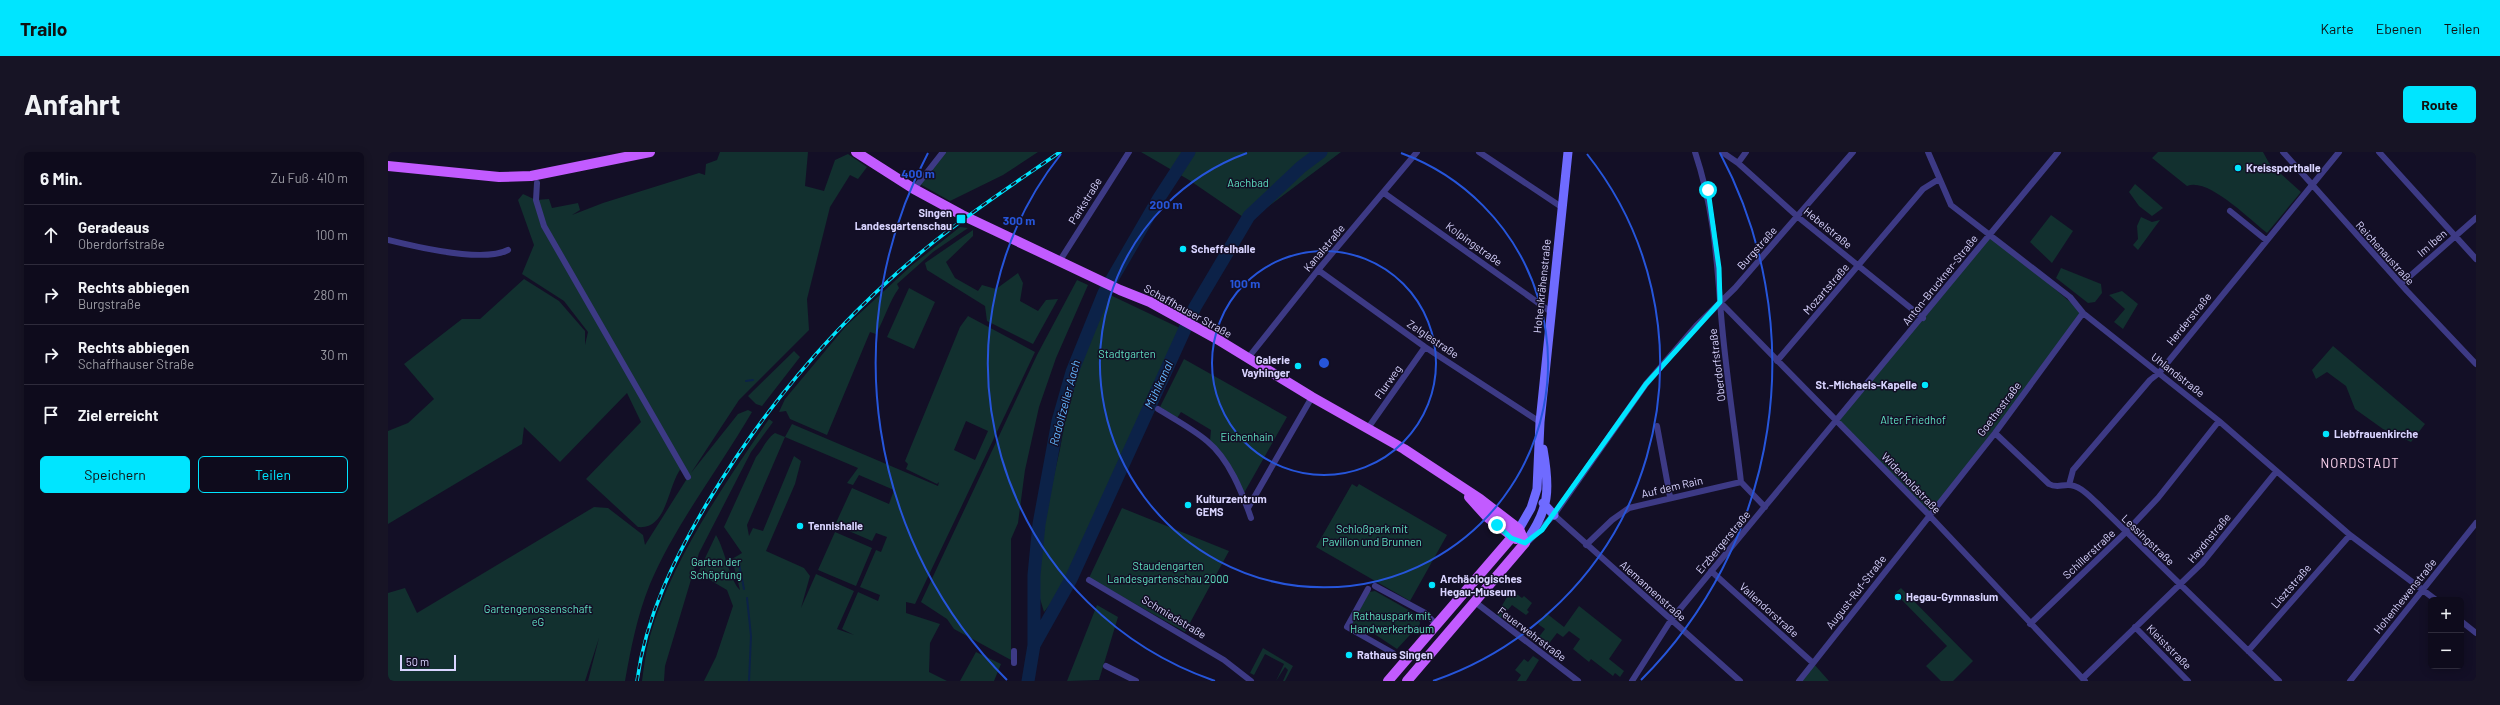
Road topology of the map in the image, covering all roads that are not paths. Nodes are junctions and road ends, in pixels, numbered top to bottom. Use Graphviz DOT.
graph roads {
  1 [pos="650,152"];
  2 [pos="856,152"];
  3 [pos="943,152"];
  4 [pos="1129,152"];
  5 [pos="1417,152"];
  6 [pos="1479,152"];
  7 [pos="1568,152"];
  8 [pos="1695,152"];
  9 [pos="1722,152"];
  10 [pos="1746,152"];
  11 [pos="1854,152"];
  12 [pos="1928,152"];
  13 [pos="2058,152"];
  14 [pos="2283,152"];
  15 [pos="2339,152"];
  16 [pos="2379,152"];
  17 [pos="1738,163"];
  18 [pos="388,166"];
  19 [pos="1939,179"];
  20 [pos="537,183"];
  21 [pos="2311,184"];
  22 [pos="914,188"];
  23 [pos="1384,193"];
  24 [pos="1563,208"];
  25 [pos="2230,211"];
  26 [pos="1798,217"];
  27 [pos="2476,218"];
  28 [pos="1990,233"];
  29 [pos="2455,236"];
  30 [pos="388,240"];
  31 [pos="2266,240"];
  32 [pos="508,250"];
  33 [pos="2476,259"];
  34 [pos="1059,262"];
  35 [pos="1859,266"];
  36 [pos="1318,270"];
  37 [pos="2401,284"];
  38 [pos="1720,302"];
  39 [pos="1551,312"];
  40 [pos="2083,313"];
  41 [pos="1923,318"];
  42 [pos="1425,347"];
  43 [pos="1248,358"];
  44 [pos="1777,360"];
  45 [pos="2476,364"];
  46 [pos="2159,373"];
  47 [pos="1312,397"];
  48 [pos="1158,409"];
  49 [pos="1837,421"];
  50 [pos="2219,421"];
  51 [pos="1540,422"];
  52 [pos="1657,426"];
  53 [pos="1368,428"];
  54 [pos="1995,433"];
  55 [pos="2276,472"];
  56 [pos="688,477"];
  57 [pos="1741,482"];
  58 [pos="1457,485"];
  59 [pos="2069,485"];
  60 [pos="1537,489"];
  61 [pos="1670,498"];
  62 [pos="1546,506"];
  63 [pos="1765,506"];
  64 [pos="1248,508"];
  65 [pos="1554,515"];
  66 [pos="1929,515"];
  67 [pos="1251,518"];
  68 [pos="2476,523"];
  69 [pos="1518,529"];
  70 [pos="2125,533"];
  71 [pos="2350,535"];
  72 [pos="1511,538"];
  73 [pos="1525,543"];
  74 [pos="1586,545"];
  75 [pos="1711,571"];
  76 [pos="1089,580"];
  77 [pos="2181,585"];
  78 [pos="1375,586"];
  79 [pos="1368,589"];
  80 [pos="2423,590"];
  81 [pos="2432,597"];
  82 [pos="1475,602"];
  83 [pos="1670,620"];
  84 [pos="2464,623"];
  85 [pos="2030,624"];
  86 [pos="1437,625"];
  87 [pos="2135,627"];
  88 [pos="2476,633"];
  89 [pos="1014,651"];
  90 [pos="2248,651"];
  91 [pos="1393,653"];
  92 [pos="1813,663"];
  93 [pos="1014,664"];
  94 [pos="1106,666"];
  95 [pos="1416,676"];
  96 [pos="2084,680"];
  97 [pos="1136,681"];
  98 [pos="1251,681"];
  99 [pos="1388,681"];
  100 [pos="1407,681"];
  101 [pos="1578,681"];
  102 [pos="1632,681"];
  103 [pos="1740,681"];
  104 [pos="1799,681"];
  105 [pos="2188,681"];
  106 [pos="2279,681"];
  107 [pos="2350,681"];
  1 -- 18 [label="main road"];
  2 -- 22 [label="main road, Schaffhauser Straße"];
  3 -- 22 [label="street"];
  4 -- 34 [label="street, Parkstraße"];
  5 -- 23 [label="street, Kanalstraße"];
  6 -- 24 [label="street"];
  7 -- 24 [label="main road, Hohenkrähenstraße"];
  8 -- 38 [label="street, Oberdorfstraße"];
  9 -- 17 [label="street, Hebelstraße"];
  10 -- 17 [label="street"];
  11 -- 26 [label="street, Burgstraße"];
  12 -- 19 [label="street, Uhlandstraße"];
  13 -- 28 [label="street, Anton-Bruckner-Straße"];
  14 -- 21 [label="street, Reichenaustraße"];
  15 -- 21 [label="street, Herderstraße"];
  16 -- 29 [label="street"];
  17 -- 26 [label="street, Hebelstraße"];
  19 -- 28 [label="street, Uhlandstraße"];
  19 -- 35 [label="street, Mozartstraße"];
  20 -- 56 [label="street"];
  21 -- 31 [label="street, Herderstraße"];
  21 -- 37 [label="street, Reichenaustraße"];
  22 -- 34 [label="main road, Schaffhauser Straße"];
  23 -- 36 [label="street, Kanalstraße"];
  23 -- 39 [label="street, Kolpingstraße"];
  24 -- 39 [label="main road, Hohenkrähenstraße"];
  25 -- 31 [label="street"];
  26 -- 35 [label="street, Hebelstraße"];
  26 -- 38 [label="street, Burgstraße"];
  27 -- 29 [label="street, Im Iben"];
  28 -- 40 [label="street, Uhlandstraße"];
  28 -- 41 [label="street, Anton-Bruckner-Straße"];
  29 -- 33 [label="street"];
  29 -- 37 [label="street, Im Iben"];
  30 -- 32 [label="street"];
  31 -- 46 [label="street, Herderstraße"];
  34 -- 43 [label="main road, Schaffhauser Straße"];
  35 -- 41 [label="street, Hebelstraße"];
  35 -- 44 [label="street, Mozartstraße"];
  36 -- 42 [label="street, Zelglestraße"];
  36 -- 43 [label="street, Kanalstraße"];
  37 -- 45 [label="street, Reichenaustraße"];
  38 -- 44 [label="street, Widerholdstraße"];
  38 -- 57 [label="street, Oberdorfstraße"];
  38 -- 65 [label="street, Burgstraße"];
  39 -- 51 [label="main road, Hohenkrähenstraße"];
  40 -- 46 [label="street, Uhlandstraße"];
  40 -- 54 [label="street, Goethestraße"];
  41 -- 49 [label="street, Anton-Bruckner-Straße"];
  42 -- 51 [label="street, Zelglestraße"];
  42 -- 53 [label="street, Flurweg"];
  43 -- 47 [label="main road, Schaffhauser Straße"];
  44 -- 49 [label="street, Widerholdstraße"];
  46 -- 50 [label="street, Uhlandstraße"];
  46 -- 59 [label="street, Herderstraße"];
  47 -- 53 [label="main road, Schaffhauser Straße"];
  47 -- 64 [label="street"];
  48 -- 64 [label="street"];
  49 -- 63 [label="street, Erzbergerstraße"];
  49 -- 66 [label="street, Widerholdstraße"];
  50 -- 55 [label="street, Uhlandstraße"];
  50 -- 70 [label="street, Schillerstraße"];
  51 -- 60 [label="main road, Hohenkrähenstraße"];
  51 -- 62 [label="main road, Hohenkrähenstraße"];
  52 -- 61 [label="street"];
  53 -- 58 [label="main road, Schaffhauser Straße"];
  54 -- 59 [label="street, Lessingstraße"];
  54 -- 66 [label="street, Goethestraße"];
  55 -- 71 [label="street, Uhlandstraße"];
  55 -- 77 [label="street, Haydnstraße"];
  57 -- 61 [label="street, Auf dem Rain"];
  57 -- 63 [label="street"];
  58 -- 69 [label="main road, Schaffhauser Straße"];
  58 -- 72 [label="main road, Schaffhauser Straße"];
  59 -- 70 [label="street, Lessingstraße"];
  60 -- 62 [label="main road"];
  60 -- 69 [label="main road, Hohenkrähenstraße"];
  61 -- 74 [label="street, Auf dem Rain"];
  62 -- 65 [label="main road"];
  62 -- 73 [label="main road, Hohenkrähenstraße"];
  63 -- 75 [label="street, Erzbergerstraße"];
  64 -- 67 [label="street"];
  65 -- 73 [label="street, Burgstraße"];
  65 -- 74 [label="street, Alemannenstraße"];
  66 -- 85 [label="street, Widerholdstraße"];
  66 -- 92 [label="street, August-Ruf-Straße"];
  68 -- 80 [label="street, Hohenhewenstraße"];
  69 -- 72 [label="main road"];
  69 -- 73 [label="main road, Schaffhauser Straße"];
  70 -- 77 [label="street, Lessingstraße"];
  70 -- 85 [label="street, Schillerstraße"];
  71 -- 80 [label="street, Uhlandstraße"];
  71 -- 90 [label="street, Lisztstraße"];
  72 -- 73 [label="main road, Schaffhauser Straße"];
  72 -- 86 [label="main road"];
  73 -- 82 [label="main road"];
  74 -- 83 [label="street, Alemannenstraße"];
  75 -- 83 [label="street, Erzbergerstraße"];
  75 -- 92 [label="street, Vallendorstraße"];
  76 -- 98 [label="street, Schmiedstraße"];
  77 -- 87 [label="street, Haydnstraße"];
  77 -- 90 [label="street, Lessingstraße"];
  78 -- 86 [label="street"];
  79 -- 91 [label="street"];
  80 -- 81 [label="street, Uhlandstraße"];
  80 -- 107 [label="street, Hohenhewenstraße"];
  82 -- 95 [label="main road"];
  82 -- 101 [label="street, Feuerwehrstraße"];
  83 -- 102 [label="street, Erzbergerstraße"];
  83 -- 103 [label="street, Alemannenstraße"];
  84 -- 88 [label="street"];
  85 -- 96 [label="street, Widerholdstraße"];
  86 -- 99 [label="main road"];
  87 -- 96 [label="street, Haydnstraße"];
  87 -- 105 [label="street, Kleiststraße"];
  89 -- 93 [label="street"];
  90 -- 106 [label="street, Lessingstraße"];
  92 -- 104 [label="street, August-Ruf-Straße"];
  94 -- 97 [label="street"];
  95 -- 100 [label="main road"];
}
